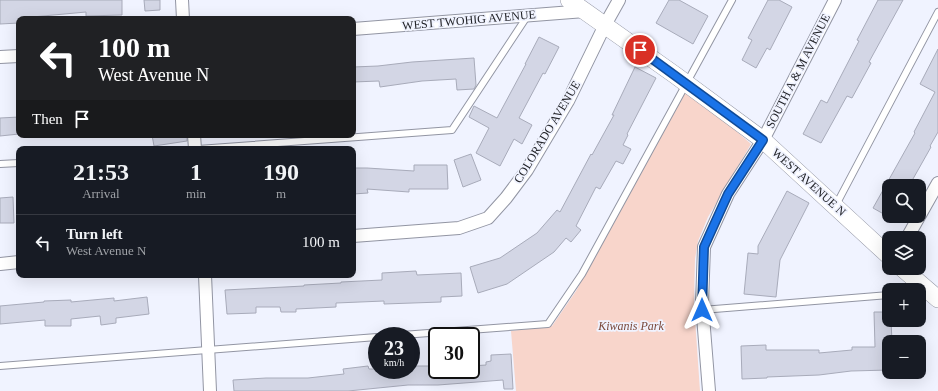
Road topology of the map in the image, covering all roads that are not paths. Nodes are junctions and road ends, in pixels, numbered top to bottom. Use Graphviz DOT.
graph roads {
  1 [pos="182,0"];
  2 [pos="570,0"];
  3 [pos="619,0"];
  4 [pos="732,0"];
  5 [pos="835,0"];
  6 [pos="585,11"];
  7 [pos="938,12"];
  8 [pos="528,15"];
  9 [pos="183,16"];
  10 [pos="605,25"];
  11 [pos="356,29"];
  12 [pos="16,56"];
  13 [pos="0,57"];
  14 [pos="687,84"];
  15 [pos="356,137"];
  16 [pos="344,138"];
  17 [pos="763,140"];
  18 [pos="236,146"];
  19 [pos="16,163"];
  20 [pos="0,164"];
  21 [pos="938,183"];
  22 [pos="835,207"];
  23 [pos="911,231"];
  24 [pos="356,236"];
  25 [pos="882,250"];
  26 [pos="16,262"];
  27 [pos="0,264"];
  28 [pos="909,275"];
  29 [pos="205,278"];
  30 [pos="929,294"];
  31 [pos="882,296"];
  32 [pos="702,310"];
  33 [pos="420,334"];
  34 [pos="368,338"];
  35 [pos="208,350"];
  36 [pos="0,366"];
  37 [pos="210,391"];
  38 [pos="709,391"];
  1 -- 9 [label="street"];
  2 -- 6 [label="main road, WEST AVENUE N"];
  3 -- 10 [label="street, COLORADO AVENUE"];
  4 -- 14 [label="lane"];
  5 -- 17 [label="street, SOUTH A & M AVENUE"];
  6 -- 8 [label="street, WEST TWOHIG AVENUE"];
  6 -- 10 [label="main road, WEST AVENUE N"];
  7 -- 22 [label="lane"];
  8 -- 11 [label="street, WEST TWOHIG AVENUE"];
  8 -- 15 [label="lane"];
  10 -- 14 [label="main road, WEST AVENUE N"];
  10 -- 24 [label="street, COLORADO AVENUE"];
  12 -- 13 [label="street"];
  14 -- 17 [label="main road, WEST AVENUE N"];
  14 -- 33 [label="lane"];
  16 -- 18 [label="lane"];
  17 -- 22 [label="main road, WEST AVENUE N"];
  17 -- 32 [label="street, SOUTH A & M AVENUE"];
  19 -- 20 [label="lane"];
  21 -- 23 [label="street"];
  22 -- 25 [label="main road, WEST AVENUE N"];
  26 -- 27 [label="street"];
  28 -- 30 [label="main road"];
  29 -- 35 [label="street"];
  31 -- 32 [label="lane"];
  32 -- 38 [label="street, SOUTH A & M AVENUE"];
  34 -- 35 [label="lane"];
  35 -- 36 [label="lane"];
  35 -- 37 [label="street"];
}
